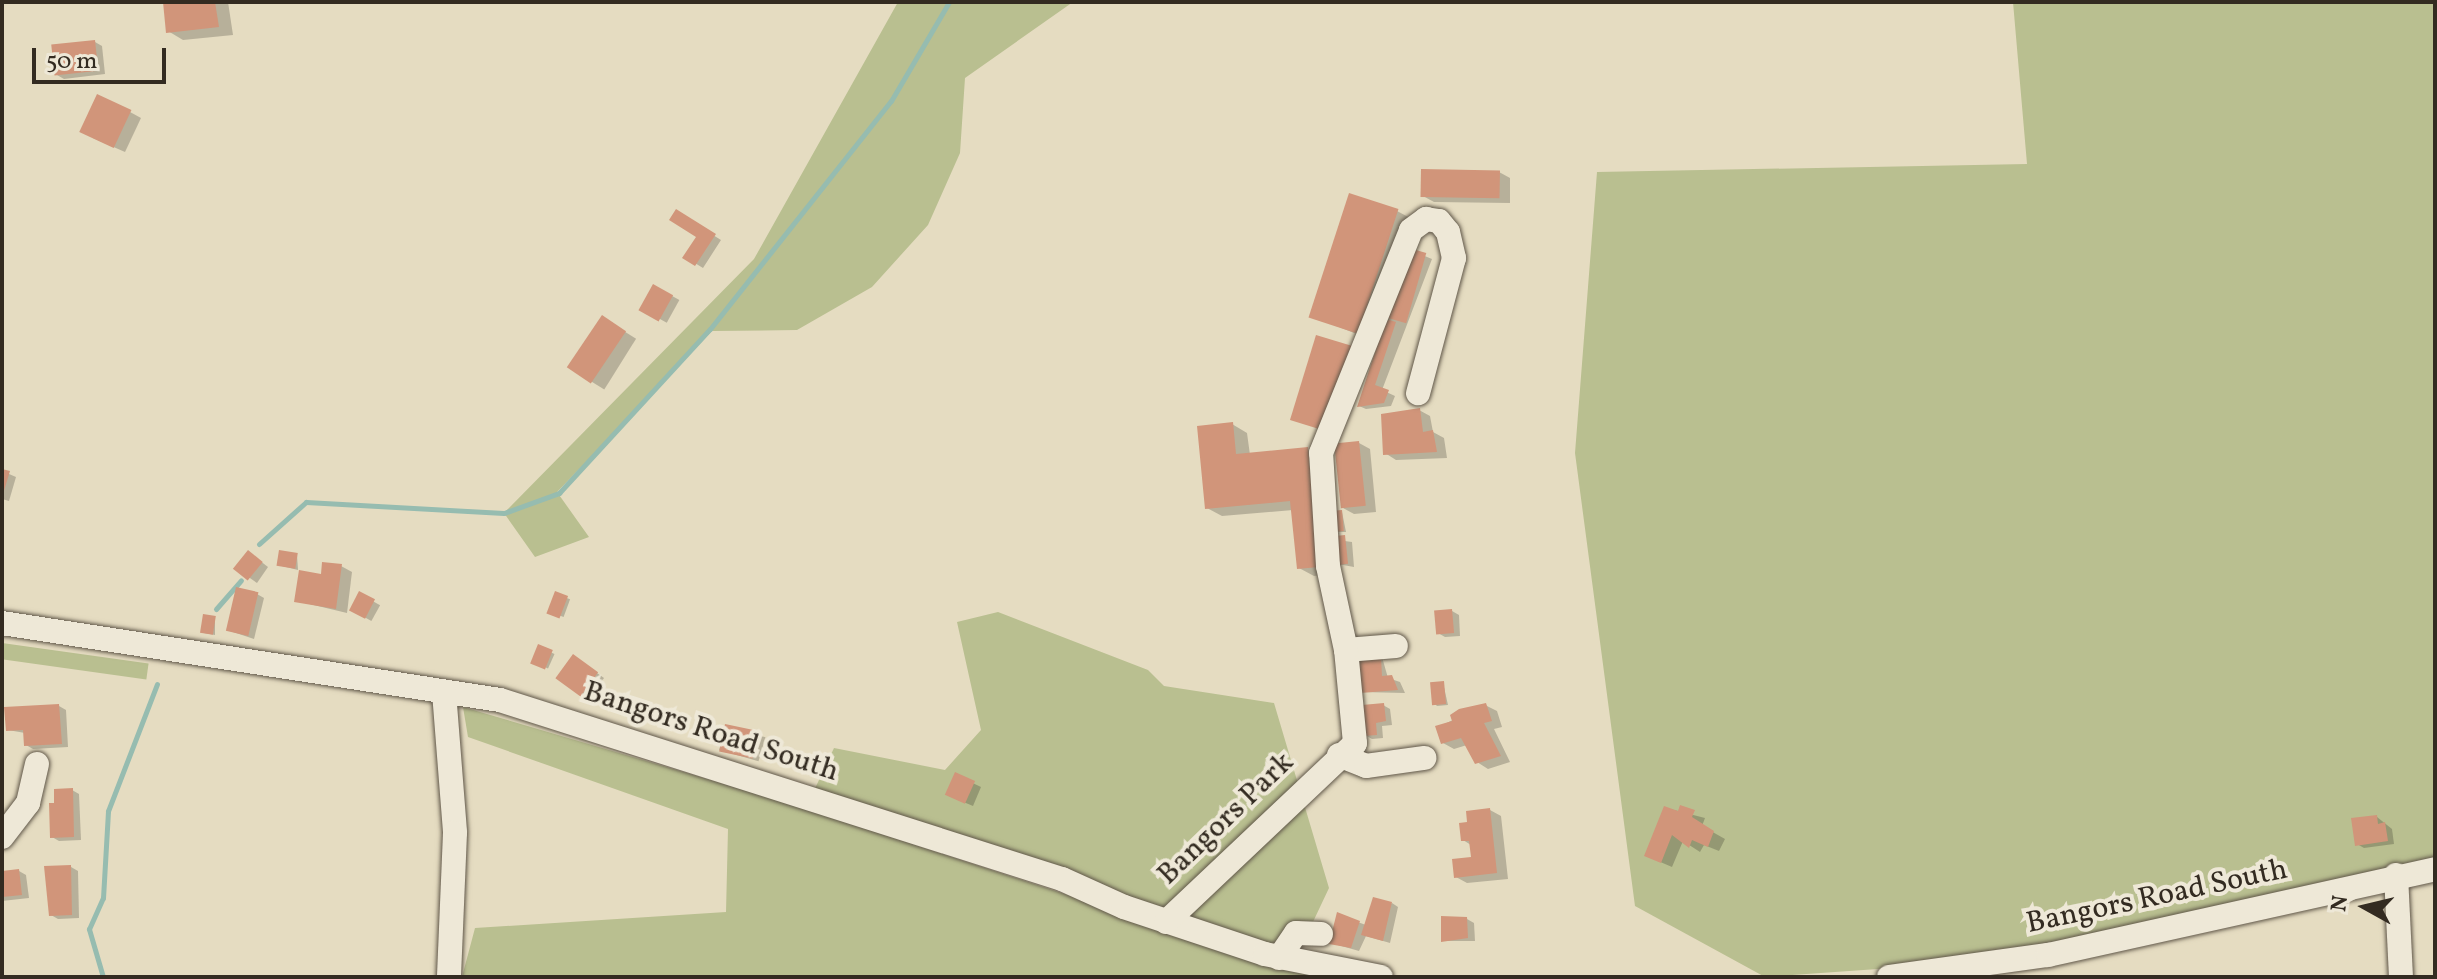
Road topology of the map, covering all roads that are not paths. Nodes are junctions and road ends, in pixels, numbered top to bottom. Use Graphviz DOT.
graph roads {
  1 [pos="1418,393"];
  2 [pos="2,623"];
  3 [pos="1396,646"];
  4 [pos="1346,650"];
  5 [pos="444,692"];
  6 [pos="1424,758"];
  7 [pos="1334,759"];
  8 [pos="37,764"];
  9 [pos="2,837"];
  10 [pos="2435,869"];
  11 [pos="2396,875"];
  12 [pos="1166,922"];
  13 [pos="1321,934"];
  14 [pos="1279,958"];
  15 [pos="449,977"];
  16 [pos="1381,977"];
  17 [pos="1889,977"];
  18 [pos="2401,977"];
  1 -- 4 [label="street"];
  2 -- 5 [label="street, Bangors Road South"];
  3 -- 4 [label="street"];
  4 -- 7 [label="street"];
  5 -- 12 [label="street, Bangors Road South"];
  5 -- 15 [label="street"];
  6 -- 7 [label="street"];
  7 -- 12 [label="street, Bangors Park"];
  8 -- 9 [label="street"];
  10 -- 11 [label="street, Bangors Road South"];
  11 -- 17 [label="street, Bangors Road South"];
  11 -- 18 [label="street"];
  12 -- 14 [label="street, Bangors Road South"];
  13 -- 14 [label="street"];
  14 -- 16 [label="street, Bangors Road South"];
}
